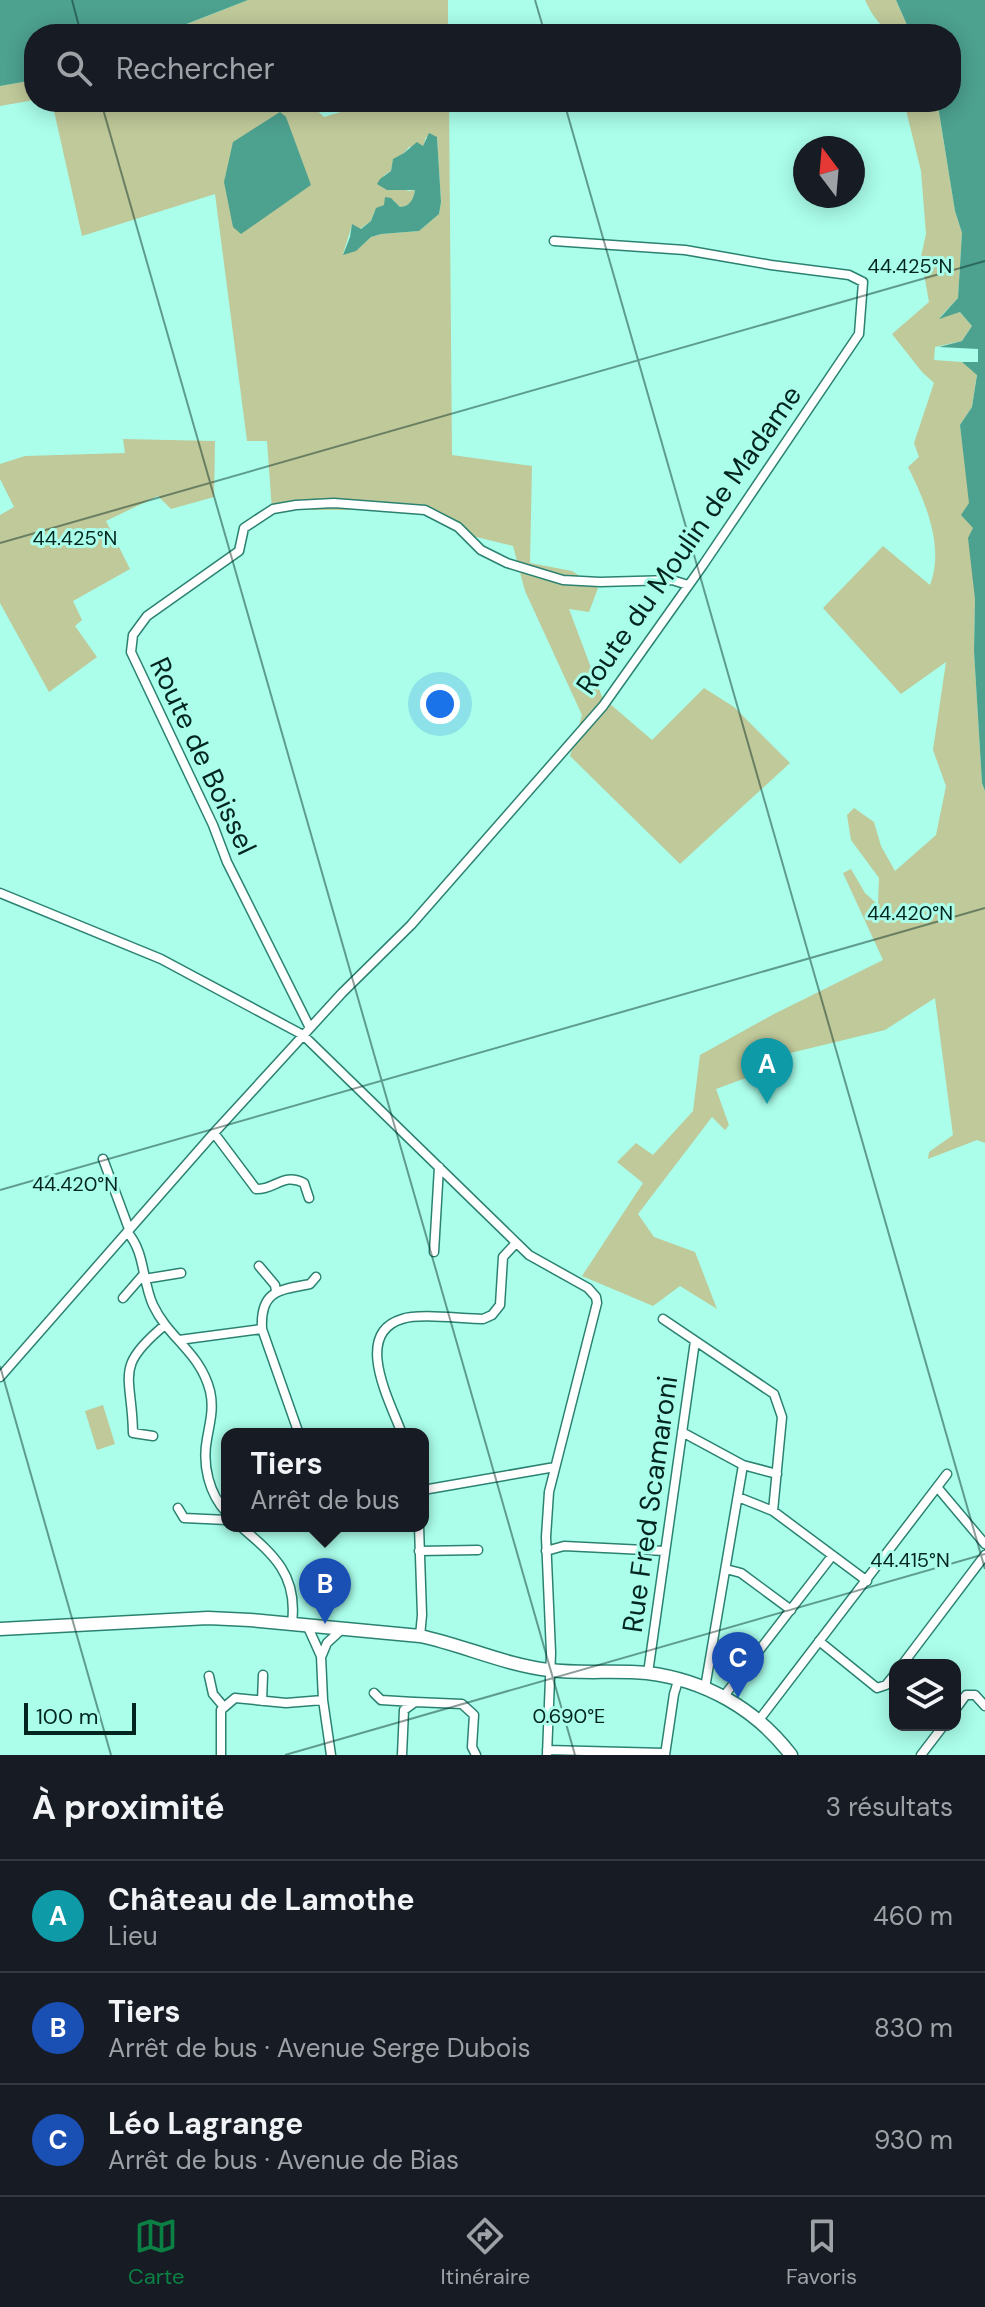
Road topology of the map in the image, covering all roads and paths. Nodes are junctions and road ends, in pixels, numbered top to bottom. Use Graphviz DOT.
graph roads {
  1 [pos="554,241"];
  2 [pos="688,585"];
  3 [pos="0,893"];
  4 [pos="310,1028"];
  5 [pos="303,1035"];
  6 [pos="214,1133"];
  7 [pos="103,1159"];
  8 [pos="439,1167"];
  9 [pos="309,1198"];
  10 [pos="128,1230"];
  11 [pos="516,1243"];
  12 [pos="434,1252"];
  13 [pos="259,1266"];
  14 [pos="181,1273"];
  15 [pos="144,1277"];
  16 [pos="316,1277"];
  17 [pos="276,1291"];
  18 [pos="123,1298"];
  19 [pos="663,1319"];
  20 [pos="165,1325"];
  21 [pos="262,1329"];
  22 [pos="179,1340"];
  23 [pos="695,1341"];
  24 [pos="0,1377"];
  25 [pos="297,1428"];
  26 [pos="400,1428"];
  27 [pos="682,1432"];
  28 [pos="153,1436"];
  29 [pos="743,1465"];
  30 [pos="555,1467"];
  31 [pos="777,1474"];
  32 [pos="947,1474"];
  33 [pos="937,1487"];
  34 [pos="429,1489"];
  35 [pos="738,1497"];
  36 [pos="221,1507"];
  37 [pos="178,1508"];
  38 [pos="773,1511"];
  39 [pos="221,1520"];
  40 [pos="247,1532"];
  41 [pos="419,1532"];
  42 [pos="985,1544"];
  43 [pos="478,1550"];
  44 [pos="419,1551"];
  45 [pos="546,1551"];
  46 [pos="665,1551"];
  47 [pos="985,1555"];
  48 [pos="832,1556"];
  49 [pos="726,1569"];
  50 [pos="867,1581"];
  51 [pos="791,1610"];
  52 [pos="292,1623"];
  53 [pos="307,1625"];
  54 [pos="0,1629"];
  55 [pos="342,1629"];
  56 [pos="420,1636"];
  57 [pos="819,1641"];
  58 [pos="321,1656"];
  59 [pos="907,1659"];
  60 [pos="549,1670"];
  61 [pos="648,1673"];
  62 [pos="263,1675"];
  63 [pos="209,1676"];
  64 [pos="678,1681"];
  65 [pos="889,1681"];
  66 [pos="705,1688"];
  67 [pos="374,1693"];
  68 [pos="724,1696"];
  69 [pos="323,1700"];
  70 [pos="262,1701"];
  71 [pos="415,1702"];
  72 [pos="961,1702"];
  73 [pos="985,1706"];
  74 [pos="224,1707"];
  75 [pos="759,1720"];
  76 [pos="939,1731"];
  77 [pos="547,1752"];
  78 [pos="586,1753"];
  79 [pos="665,1754"];
  80 [pos="221,1755"];
  81 [pos="331,1755"];
  82 [pos="402,1755"];
  83 [pos="476,1755"];
  84 [pos="791,1755"];
  85 [pos="921,1755"];
  1 -- 2 [label="street, Route du Moulin de Madame"];
  2 -- 4 [label="street, Route du Moulin de Madame"];
  2 -- 4 [label="street, Route de Boissel"];
  3 -- 5 [label="street"];
  4 -- 5 [label="street, Route du Moulin de Madame"];
  5 -- 6 [label="street, Route du Moulin de Madame"];
  5 -- 8 [label="street"];
  6 -- 9 [label="street"];
  6 -- 10 [label="street, Route du Moulin de Madame"];
  7 -- 10 [label="street"];
  8 -- 11 [label="street"];
  8 -- 12 [label="street"];
  10 -- 15 [label="street"];
  10 -- 24 [label="street, Route du Moulin de Madame"];
  11 -- 26 [label="street"];
  11 -- 30 [label="street"];
  13 -- 17 [label="street"];
  14 -- 15 [label="street"];
  15 -- 18 [label="street"];
  15 -- 20 [label="street"];
  16 -- 17 [label="street"];
  17 -- 21 [label="street"];
  19 -- 23 [label="street"];
  20 -- 22 [label="street"];
  20 -- 28 [label="street"];
  21 -- 22 [label="street"];
  21 -- 25 [label="street"];
  22 -- 36 [label="street"];
  23 -- 27 [label="street, Rue Fred Scamaroni"];
  23 -- 31 [label="street"];
  27 -- 29 [label="street"];
  27 -- 46 [label="street, Rue Fred Scamaroni"];
  29 -- 31 [label="street"];
  29 -- 35 [label="street"];
  30 -- 34 [label="street"];
  30 -- 45 [label="street"];
  31 -- 38 [label="street"];
  32 -- 33 [label="street"];
  33 -- 42 [label="street"];
  33 -- 50 [label="street"];
  35 -- 38 [label="street"];
  35 -- 49 [label="street"];
  37 -- 39 [label="street"];
  38 -- 48 [label="street"];
  40 -- 52 [label="street"];
  41 -- 44 [label="street"];
  43 -- 44 [label="street"];
  44 -- 56 [label="street"];
  45 -- 46 [label="street"];
  45 -- 60 [label="street"];
  46 -- 61 [label="street, Rue Fred Scamaroni"];
  47 -- 59 [label="street"];
  48 -- 50 [label="street"];
  48 -- 51 [label="street"];
  49 -- 51 [label="street"];
  49 -- 66 [label="street"];
  50 -- 57 [label="street"];
  51 -- 68 [label="street"];
  52 -- 53 [label="street"];
  52 -- 54 [label="street"];
  53 -- 55 [label="street"];
  53 -- 58 [label="street"];
  55 -- 56 [label="street"];
  55 -- 58 [label="street"];
  56 -- 60 [label="street"];
  57 -- 65 [label="street"];
  57 -- 75 [label="street"];
  58 -- 69 [label="street"];
  60 -- 61 [label="street"];
  60 -- 77 [label="street"];
  61 -- 64 [label="street"];
  62 -- 70 [label="street"];
  63 -- 74 [label="street"];
  64 -- 66 [label="street"];
  64 -- 79 [label="street"];
  66 -- 68 [label="street"];
  67 -- 71 [label="street"];
  68 -- 75 [label="street"];
  69 -- 70 [label="street"];
  69 -- 81 [label="street"];
  70 -- 74 [label="street"];
  71 -- 82 [label="street"];
  71 -- 83 [label="street"];
  72 -- 73 [label="street"];
  74 -- 80 [label="street"];
  75 -- 84 [label="street"];
  76 -- 85 [label="street"];
  77 -- 78 [label="street"];
  78 -- 79 [label="street"];
}
